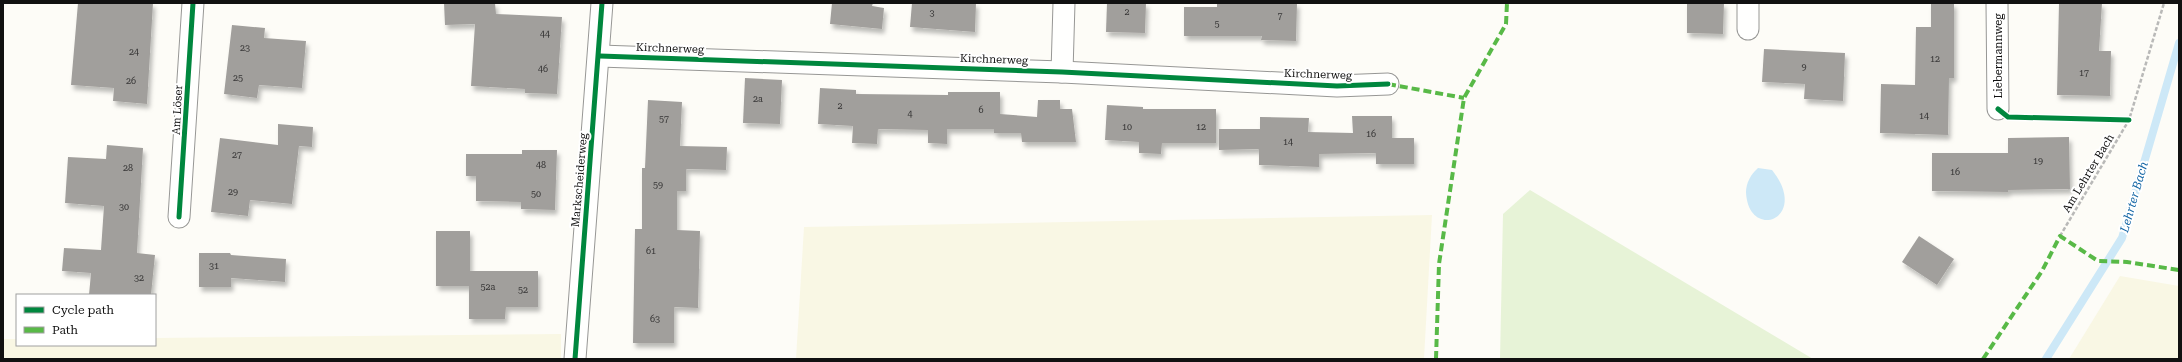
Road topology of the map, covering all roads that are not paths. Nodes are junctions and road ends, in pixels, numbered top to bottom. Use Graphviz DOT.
graph roads {
  1 [pos="193,3"];
  2 [pos="602,3"];
  3 [pos="1064,3"];
  4 [pos="1748,3"];
  5 [pos="1998,3"];
  6 [pos="1748,29"];
  7 [pos="600,56"];
  8 [pos="1062,72"];
  9 [pos="1388,84"];
  10 [pos="1998,109"];
  11 [pos="179,217"];
  12 [pos="575,359"];
  1 -- 11 [label="street, Am Löser"];
  2 -- 7 [label="street, Markscheiderweg"];
  3 -- 8 [label="street"];
  4 -- 6 [label="street"];
  5 -- 10 [label="street, Liebermannweg"];
  7 -- 8 [label="street, Kirchnerweg"];
  7 -- 12 [label="street, Markscheiderweg"];
  8 -- 9 [label="street, Kirchnerweg"];
}
